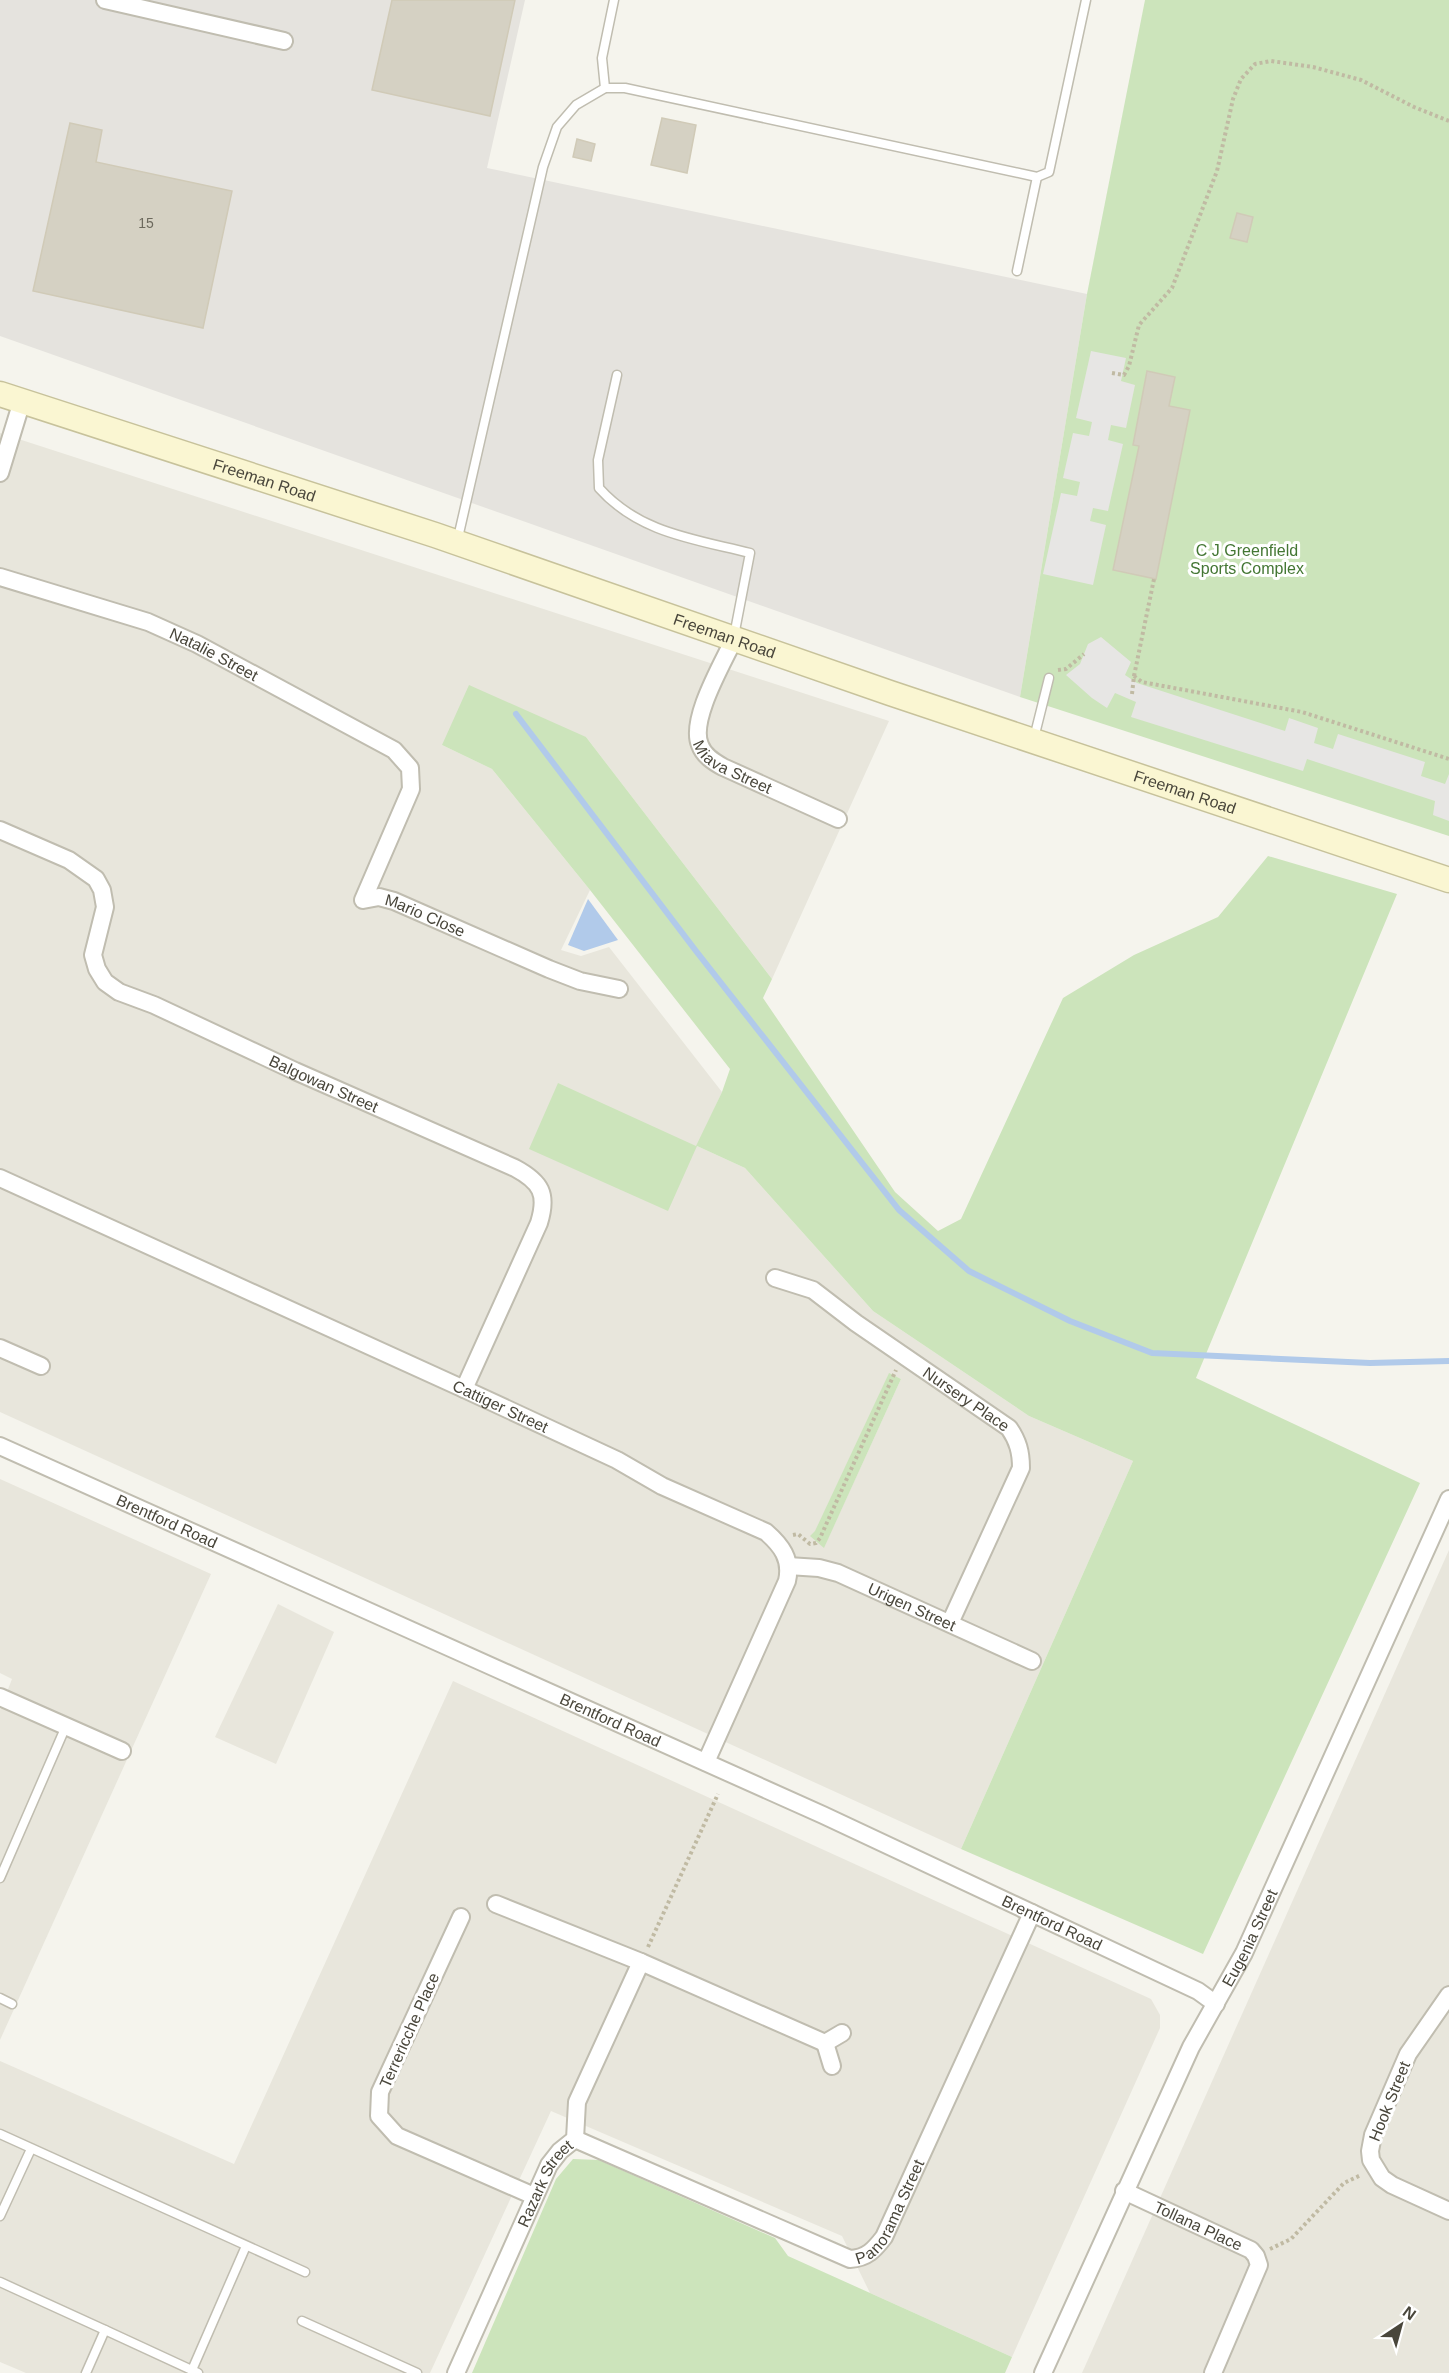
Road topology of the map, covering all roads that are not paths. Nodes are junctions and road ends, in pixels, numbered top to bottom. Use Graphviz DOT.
graph roads {
  1 [pos="105,0"];
  2 [pos="614,0"];
  3 [pos="1086,0"];
  4 [pos="284,41"];
  5 [pos="605,88"];
  6 [pos="1037,177"];
  7 [pos="1017,271"];
  8 [pos="617,375"];
  9 [pos="11,398"];
  10 [pos="0,473"];
  11 [pos="456,542"];
  12 [pos="0,577"];
  13 [pos="734,639"];
  14 [pos="1049,678"];
  15 [pos="1034,741"];
  16 [pos="410,768"];
  17 [pos="838,819"];
  18 [pos="0,830"];
  19 [pos="1449,880"];
  20 [pos="619,988"];
  21 [pos="0,1178"];
  22 [pos="775,1278"];
  23 [pos="0,1348"];
  24 [pos="41,1366"];
  25 [pos="464,1389"];
  26 [pos="0,1446"];
  27 [pos="1449,1499"];
  28 [pos="788,1566"];
  29 [pos="950,1623"];
  30 [pos="1032,1661"];
  31 [pos="0,1696"];
  32 [pos="67,1725"];
  33 [pos="122,1751"];
  34 [pos="706,1762"];
  35 [pos="0,1878"];
  36 [pos="496,1904"];
  37 [pos="1032,1913"];
  38 [pos="461,1917"];
  39 [pos="641,1962"];
  40 [pos="1449,1995"];
  41 [pos="0,1998"];
  42 [pos="12,2004"];
  43 [pos="1216,2004"];
  44 [pos="842,2033"];
  45 [pos="825,2043"];
  46 [pos="832,2066"];
  47 [pos="0,2134"];
  48 [pos="575,2139"];
  49 [pos="31,2149"];
  50 [pos="1124,2191"];
  51 [pos="534,2196"];
  52 [pos="1449,2211"];
  53 [pos="0,2216"];
  54 [pos="246,2246"];
  55 [pos="305,2272"];
  56 [pos="0,2282"];
  57 [pos="302,2321"];
  58 [pos="105,2330"];
  59 [pos="195,2372"];
  60 [pos="86,2373"];
  61 [pos="417,2373"];
  62 [pos="456,2373"];
  63 [pos="1042,2373"];
  64 [pos="1213,2373"];
  1 -- 4 [label="street"];
  2 -- 5 [label="lane"];
  3 -- 6 [label="lane"];
  5 -- 6 [label="lane"];
  5 -- 11 [label="lane"];
  6 -- 7 [label="lane"];
  8 -- 13 [label="lane"];
  9 -- 10 [label="street"];
  9 -- 11 [label="street, Freeman Road"];
  11 -- 13 [label="street, Freeman Road"];
  12 -- 16 [label="street, Natalie Street"];
  13 -- 15 [label="street, Freeman Road"];
  13 -- 17 [label="street, Miava Street"];
  14 -- 15 [label="lane"];
  15 -- 19 [label="street, Freeman Road"];
  16 -- 20 [label="street, Mario Close"];
  18 -- 25 [label="street, Balgowan Street"];
  21 -- 25 [label="street, Cattiger Street"];
  22 -- 29 [label="street, Nursery Place"];
  23 -- 24 [label="street"];
  25 -- 28 [label="street, Cattiger Street"];
  26 -- 34 [label="street, Brentford Road"];
  27 -- 43 [label="street, Eugenia Street"];
  28 -- 29 [label="street, Urigen Street"];
  28 -- 34 [label="street"];
  29 -- 30 [label="street, Urigen Street"];
  31 -- 32 [label="street"];
  32 -- 33 [label="street"];
  32 -- 35 [label="lane"];
  34 -- 37 [label="street, Brentford Road"];
  36 -- 39 [label="street"];
  37 -- 43 [label="street, Brentford Road"];
  37 -- 48 [label="street, Panorama Street"];
  38 -- 51 [label="street, Terrericche Place"];
  39 -- 45 [label="street"];
  39 -- 48 [label="street, Razark Street"];
  40 -- 52 [label="street, Hook Street"];
  41 -- 42 [label="lane"];
  43 -- 50 [label="street, Eugenia Street"];
  44 -- 45 [label="street"];
  45 -- 46 [label="street"];
  47 -- 49 [label="lane"];
  48 -- 51 [label="street, Razark Street"];
  49 -- 53 [label="lane"];
  49 -- 54 [label="lane"];
  50 -- 63 [label="street, Eugenia Street"];
  50 -- 64 [label="street, Tollana Place"];
  51 -- 62 [label="street, Razark Street"];
  54 -- 55 [label="lane"];
  54 -- 59 [label="lane"];
  56 -- 58 [label="lane"];
  57 -- 61 [label="lane"];
  58 -- 59 [label="lane"];
  58 -- 60 [label="lane"];
}
